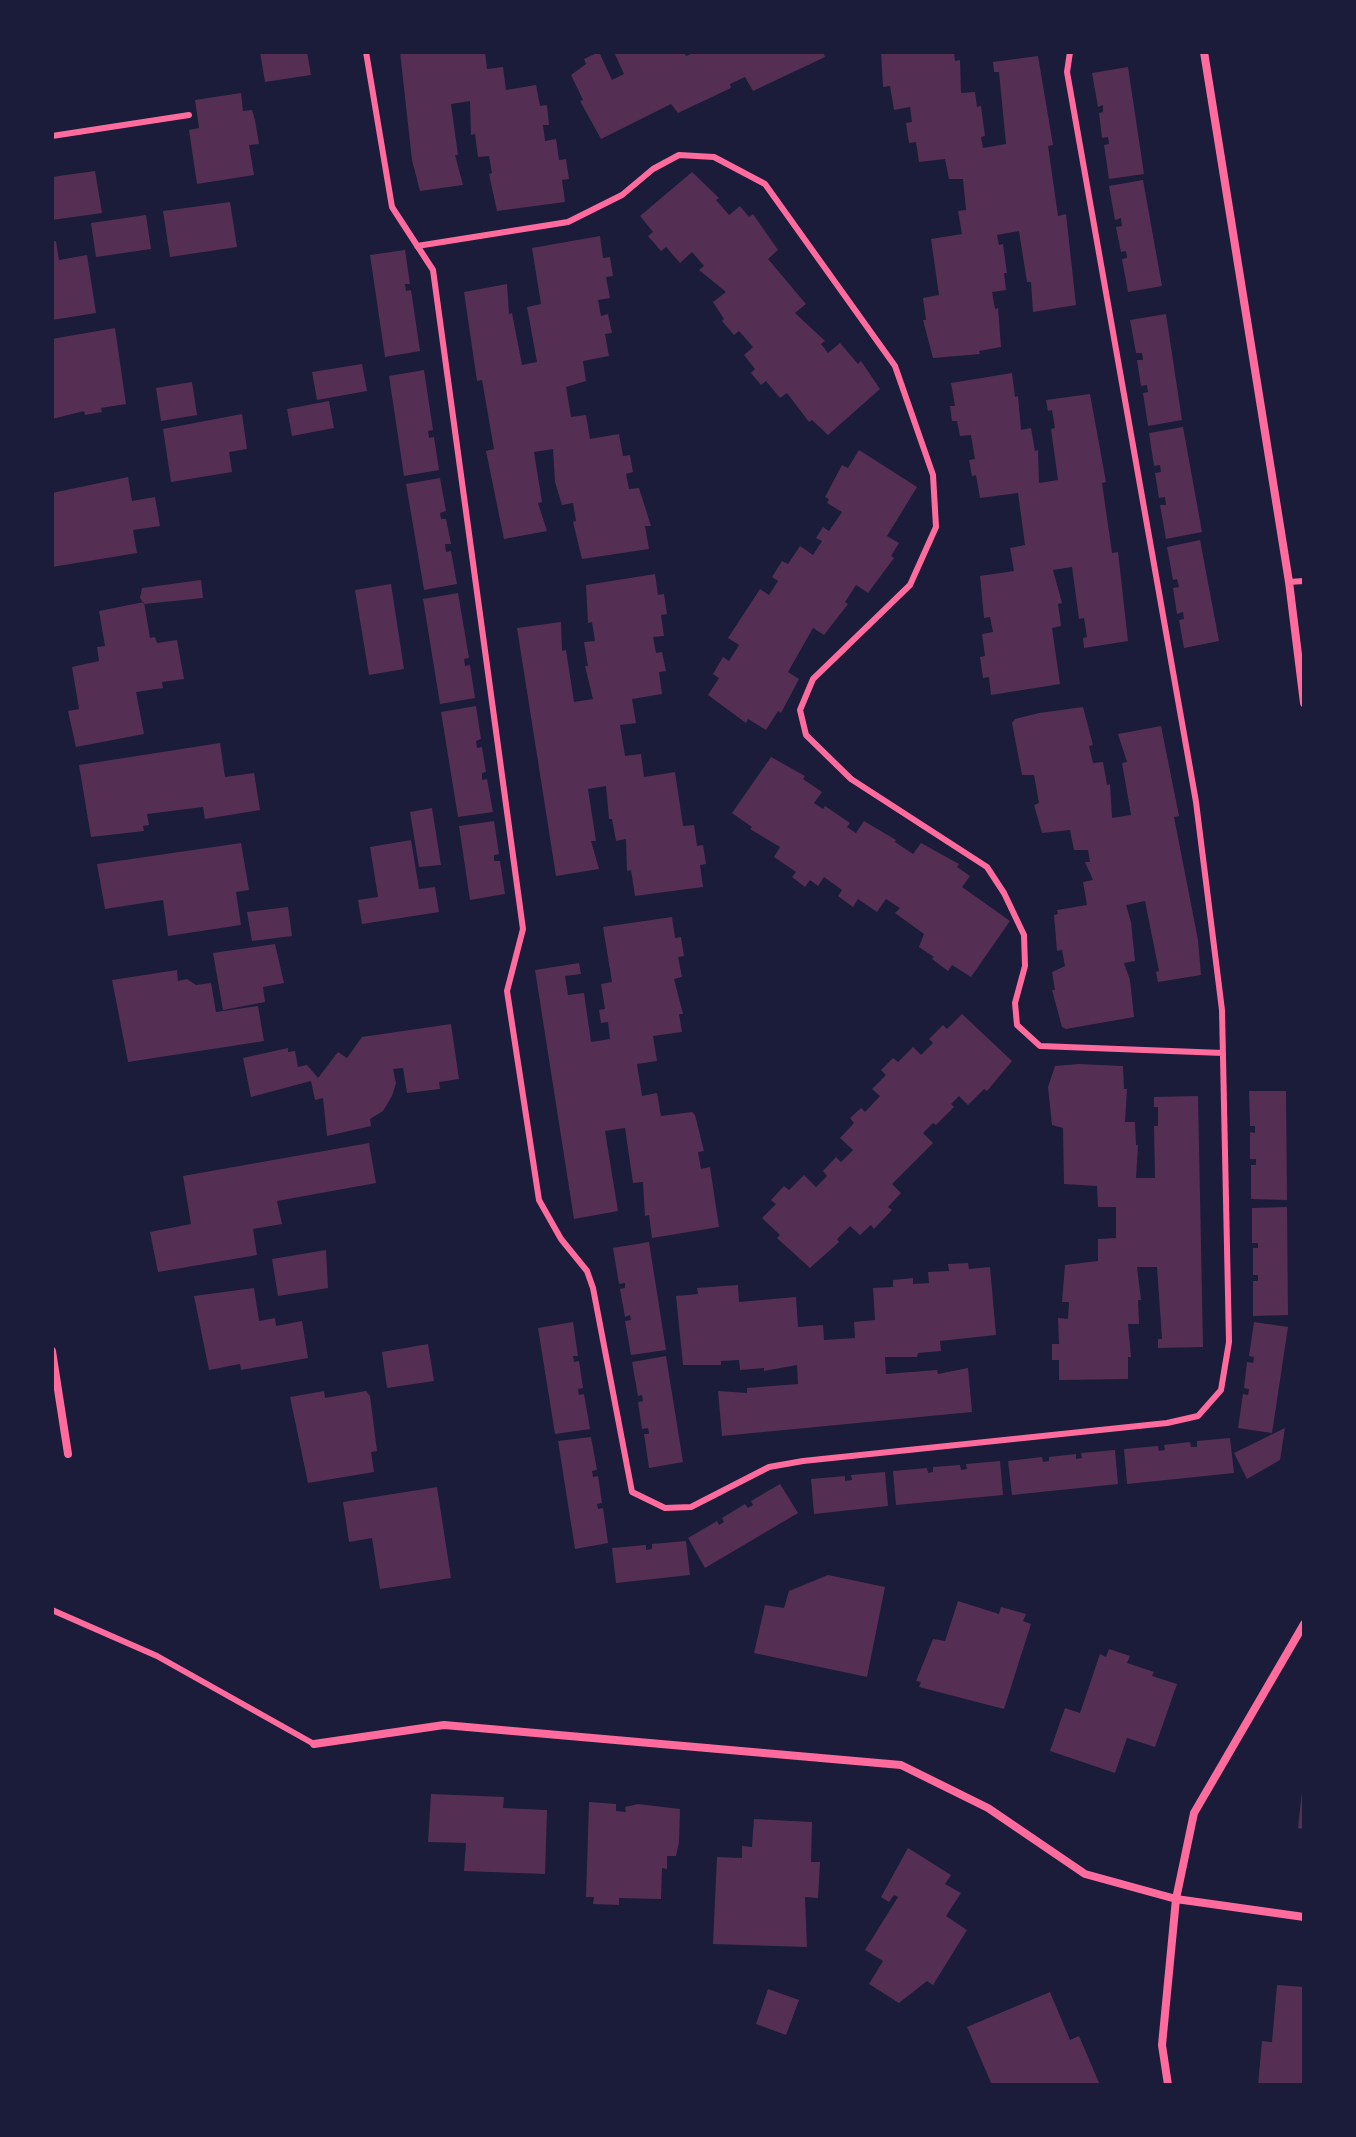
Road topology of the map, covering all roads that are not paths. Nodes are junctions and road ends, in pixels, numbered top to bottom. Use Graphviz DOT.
graph roads {
  1 [pos="366,52"];
  2 [pos="1070,52"];
  3 [pos="1204,52"];
  4 [pos="189,115"];
  5 [pos="52,136"];
  6 [pos="417,246"];
  7 [pos="1304,581"];
  8 [pos="1289,582"];
  9 [pos="1304,703"];
  10 [pos="1223,1053"];
  11 [pos="52,1351"];
  12 [pos="68,1454"];
  13 [pos="52,1610"];
  14 [pos="1304,1624"];
  15 [pos="314,1744"];
  16 [pos="1176,1899"];
  17 [pos="1304,1917"];
  18 [pos="1168,2085"];
  1 -- 6 [label="lane"];
  2 -- 10 [label="lane"];
  3 -- 8 [label="street"];
  4 -- 5 [label="lane"];
  6 -- 10 [label="lane"];
  6 -- 10 [label="lane"];
  7 -- 8 [label="lane"];
  8 -- 9 [label="street"];
  11 -- 12 [label="street"];
  13 -- 15 [label="lane"];
  14 -- 16 [label="street"];
  15 -- 16 [label="street"];
  16 -- 17 [label="street"];
  16 -- 18 [label="street"];
}
